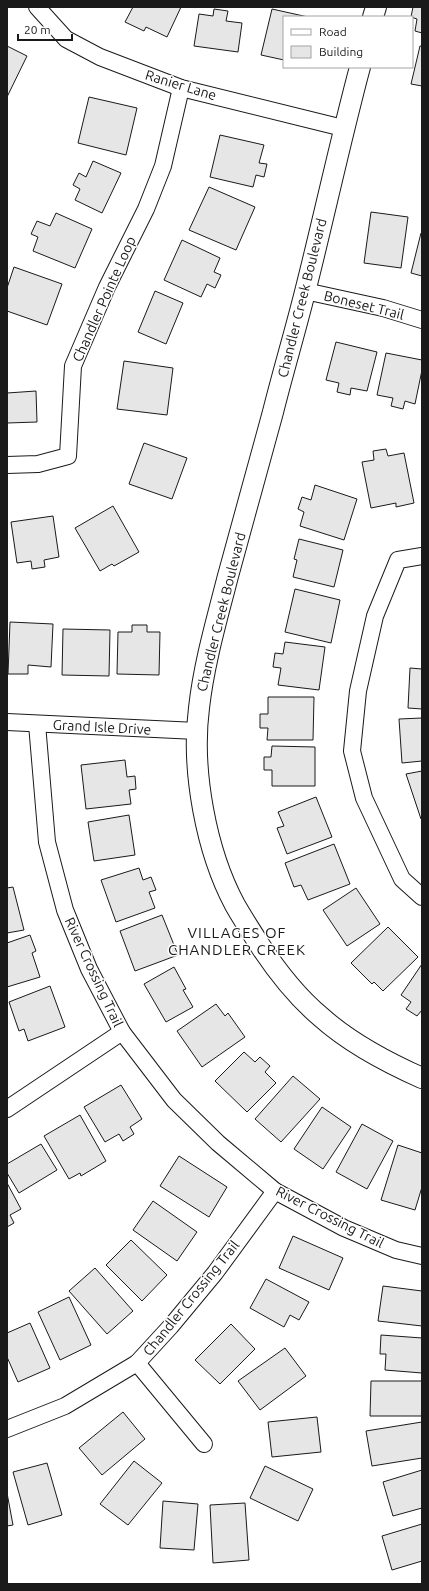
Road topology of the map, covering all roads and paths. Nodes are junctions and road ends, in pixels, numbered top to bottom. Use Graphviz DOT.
graph roads {
  1 [pos="37,7"];
  2 [pos="360,68"];
  3 [pos="181,88"];
  4 [pos="343,128"];
  5 [pos="305,291"];
  6 [pos="422,320"];
  7 [pos="7,466"];
  8 [pos="422,556"];
  9 [pos="7,722"];
  10 [pos="38,724"];
  11 [pos="198,731"];
  12 [pos="422,897"];
  13 [pos="122,1032"];
  14 [pos="422,1078"];
  15 [pos="7,1109"];
  16 [pos="275,1191"];
  17 [pos="422,1256"];
  18 [pos="137,1363"];
  19 [pos="7,1429"];
  20 [pos="204,1444"];
  1 -- 3 [label="street, Ranier Lane"];
  2 -- 4 [label="street, Chandler Creek Boulevard"];
  3 -- 4 [label="street, Ranier Lane"];
  3 -- 7 [label="street, Chandler Pointe Loop"];
  4 -- 5 [label="street, Chandler Creek Boulevard"];
  5 -- 6 [label="street, Boneset Trail"];
  5 -- 11 [label="street, Chandler Creek Boulevard"];
  8 -- 12 [label="street"];
  9 -- 10 [label="street, Grand Isle Drive"];
  10 -- 11 [label="street, Grand Isle Drive"];
  10 -- 13 [label="street, River Crossing Trail"];
  11 -- 14 [label="street, Chandler Creek Boulevard"];
  13 -- 15 [label="street"];
  13 -- 16 [label="street, River Crossing Trail"];
  16 -- 17 [label="street, River Crossing Trail"];
  16 -- 18 [label="street, Chandler Crossing Trail"];
  18 -- 19 [label="street, Chandler Crossing Trail"];
  18 -- 20 [label="street"];
}
